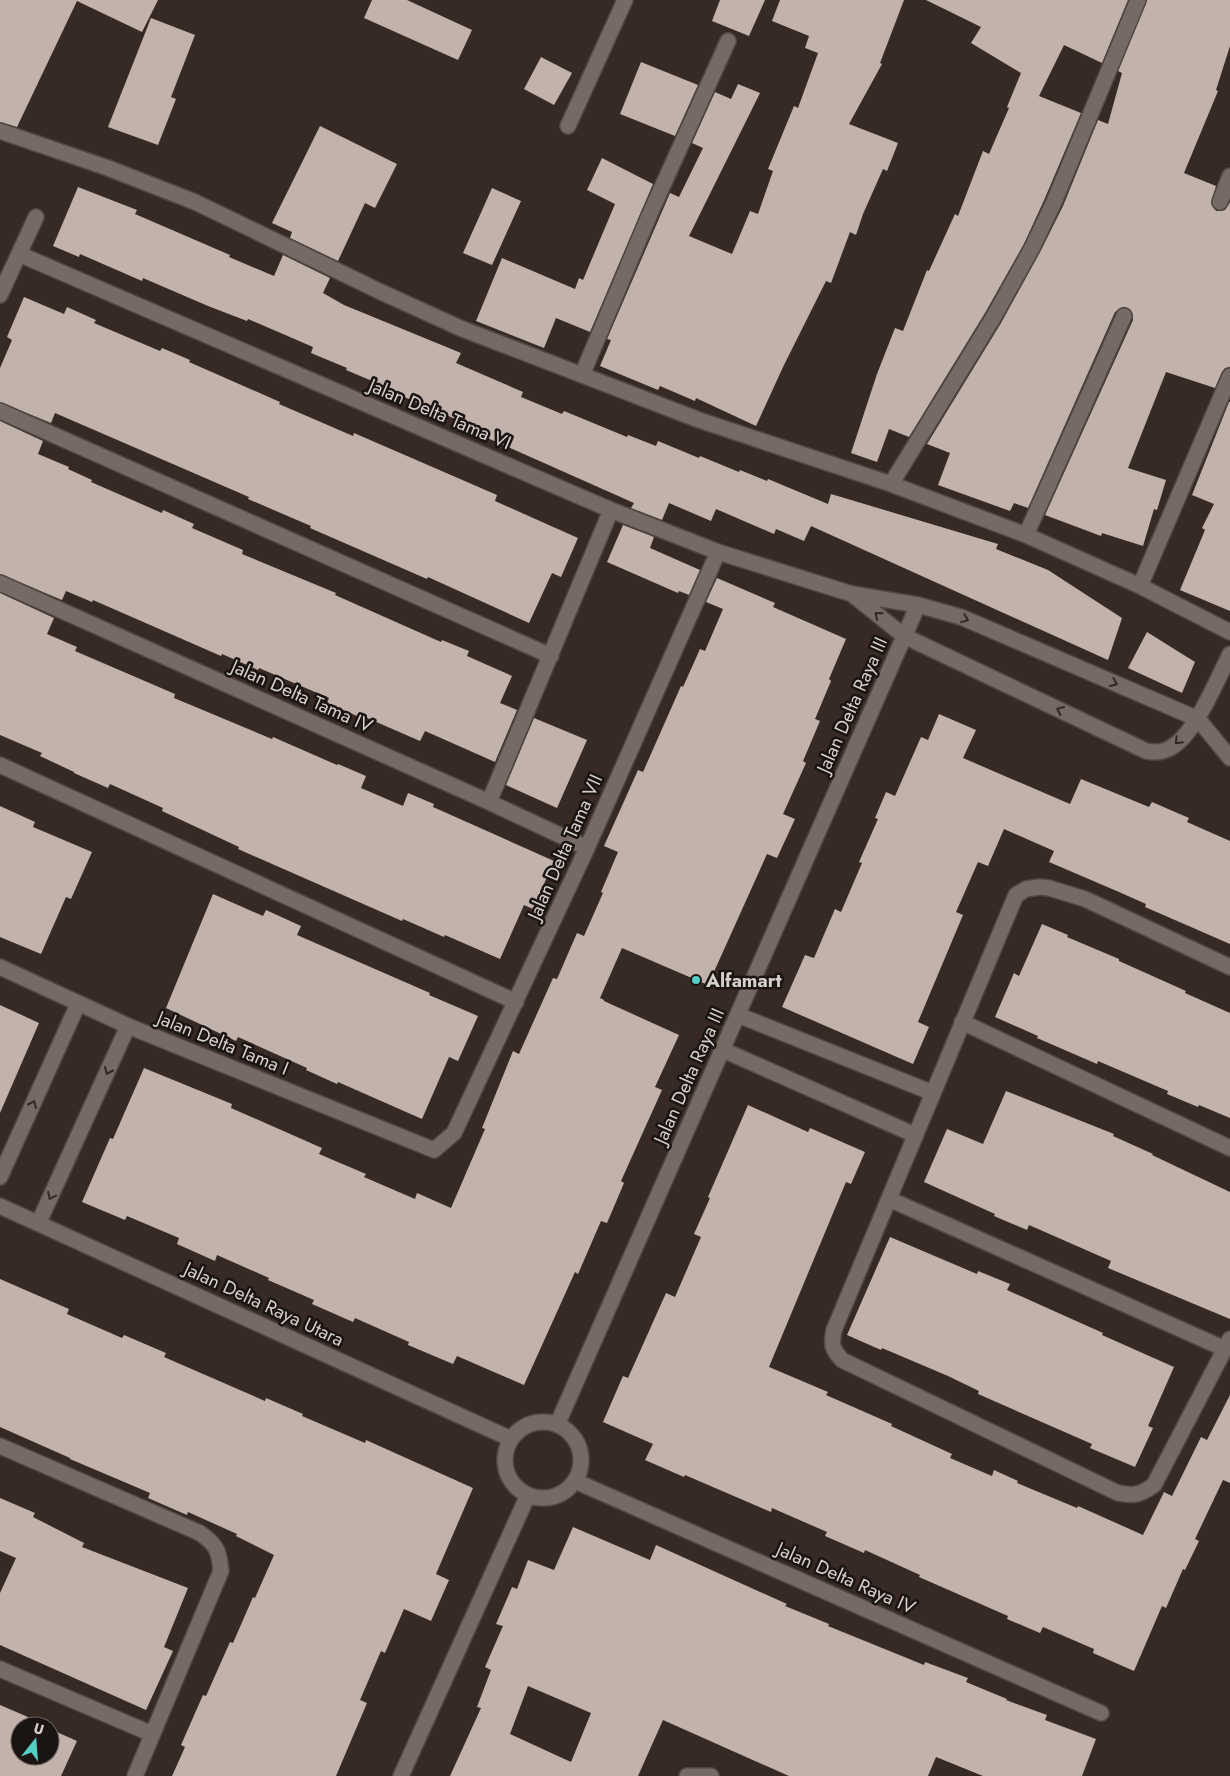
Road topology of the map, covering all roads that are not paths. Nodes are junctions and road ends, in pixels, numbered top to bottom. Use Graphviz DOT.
graph roads {
  1 [pos="625,0"];
  2 [pos="1138,0"];
  3 [pos="728,41"];
  4 [pos="568,126"];
  5 [pos="0,131"];
  6 [pos="1230,176"];
  7 [pos="1220,202"];
  8 [pos="36,217"];
  9 [pos="19,254"];
  10 [pos="0,296"];
  11 [pos="1124,316"];
  12 [pos="582,375"];
  13 [pos="1230,376"];
  14 [pos="0,411"];
  15 [pos="891,484"];
  16 [pos="611,510"];
  17 [pos="1026,535"];
  18 [pos="718,552"];
  19 [pos="0,583"];
  20 [pos="1140,586"];
  21 [pos="852,594"];
  22 [pos="918,605"];
  23 [pos="1230,632"];
  24 [pos="904,636"];
  25 [pos="1230,654"];
  26 [pos="550,656"];
  27 [pos="1198,719"];
  28 [pos="1230,758"];
  29 [pos="0,765"];
  30 [pos="489,802"];
  31 [pos="587,848"];
  32 [pos="0,967"];
  33 [pos="1230,967"];
  34 [pos="516,1002"];
  35 [pos="78,1004"];
  36 [pos="738,1015"];
  37 [pos="962,1022"];
  38 [pos="128,1026"];
  39 [pos="723,1050"];
  40 [pos="933,1093"];
  41 [pos="915,1135"];
  42 [pos="1230,1148"];
  43 [pos="434,1150"];
  44 [pos="0,1177"];
  45 [pos="889,1199"];
  46 [pos="0,1206"];
  47 [pos="38,1222"];
  48 [pos="1227,1344"];
  49 [pos="558,1425"];
  50 [pos="511,1439"];
  51 [pos="0,1446"];
  52 [pos="575,1481"];
  53 [pos="528,1494"];
  54 [pos="0,1668"];
  55 [pos="1101,1713"];
  56 [pos="152,1734"];
  57 [pos="135,1776"];
  58 [pos="401,1776"];
  59 [pos="687,1776"];
  60 [pos="711,1776"];
  1 -- 4 [label="street"];
  2 -- 15 [label="street"];
  3 -- 12 [label="street"];
  5 -- 12 [label="street"];
  6 -- 7 [label="street"];
  8 -- 9 [label="street"];
  9 -- 10 [label="street"];
  9 -- 16 [label="street, Jalan Delta Tama VI"];
  11 -- 17 [label="street"];
  12 -- 15 [label="street"];
  13 -- 20 [label="street"];
  14 -- 26 [label="street"];
  15 -- 17 [label="street"];
  16 -- 18 [label="street, Jalan Delta Tama VI"];
  16 -- 26 [label="street"];
  17 -- 20 [label="street"];
  18 -- 21 [label="street, Jalan Delta Tama VI"];
  18 -- 31 [label="street, Jalan Delta Tama VII"];
  19 -- 30 [label="street, Jalan Delta Tama IV"];
  20 -- 23 [label="street"];
  21 -- 22 [label="street, Jalan Delta Tama VI"];
  24 -- 21 [label="street, Jalan Delta Tama VI, one-way"];
  22 -- 24 [label="street, Jalan Delta Raya III"];
  22 -- 27 [label="street, Jalan Delta Tama VI, one-way"];
  27 -- 24 [label="street, Jalan Delta Tama VI, one-way"];
  24 -- 36 [label="street, Jalan Delta Raya III"];
  25 -- 27 [label="street, Jalan Delta Tama VI"];
  26 -- 30 [label="street"];
  27 -- 28 [label="street"];
  29 -- 34 [label="street"];
  30 -- 31 [label="street, Jalan Delta Tama IV"];
  31 -- 34 [label="street, Jalan Delta Tama VII"];
  32 -- 35 [label="street, Jalan Delta Tama I"];
  33 -- 37 [label="street"];
  34 -- 43 [label="street, Jalan Delta Tama VII"];
  35 -- 38 [label="street, Jalan Delta Tama I"];
  44 -- 35 [label="street, one-way"];
  36 -- 39 [label="street, Jalan Delta Raya III"];
  36 -- 40 [label="street"];
  37 -- 40 [label="street"];
  37 -- 42 [label="street"];
  38 -- 43 [label="street, Jalan Delta Tama I"];
  38 -- 47 [label="street, one-way"];
  39 -- 41 [label="street"];
  39 -- 49 [label="street, Jalan Delta Raya III"];
  40 -- 41 [label="street"];
  41 -- 45 [label="street"];
  45 -- 48 [label="street"];
  45 -- 48 [label="street"];
  46 -- 47 [label="street, Jalan Delta Raya Utara"];
  47 -- 50 [label="street, Jalan Delta Raya Utara"];
  49 -- 50 [label="street"];
  49 -- 52 [label="street"];
  50 -- 53 [label="street"];
  51 -- 56 [label="street"];
  52 -- 53 [label="street"];
  52 -- 55 [label="street, Jalan Delta Raya IV"];
  53 -- 58 [label="street"];
  54 -- 56 [label="street"];
  56 -- 57 [label="street"];
  59 -- 60 [label="street"];
}
